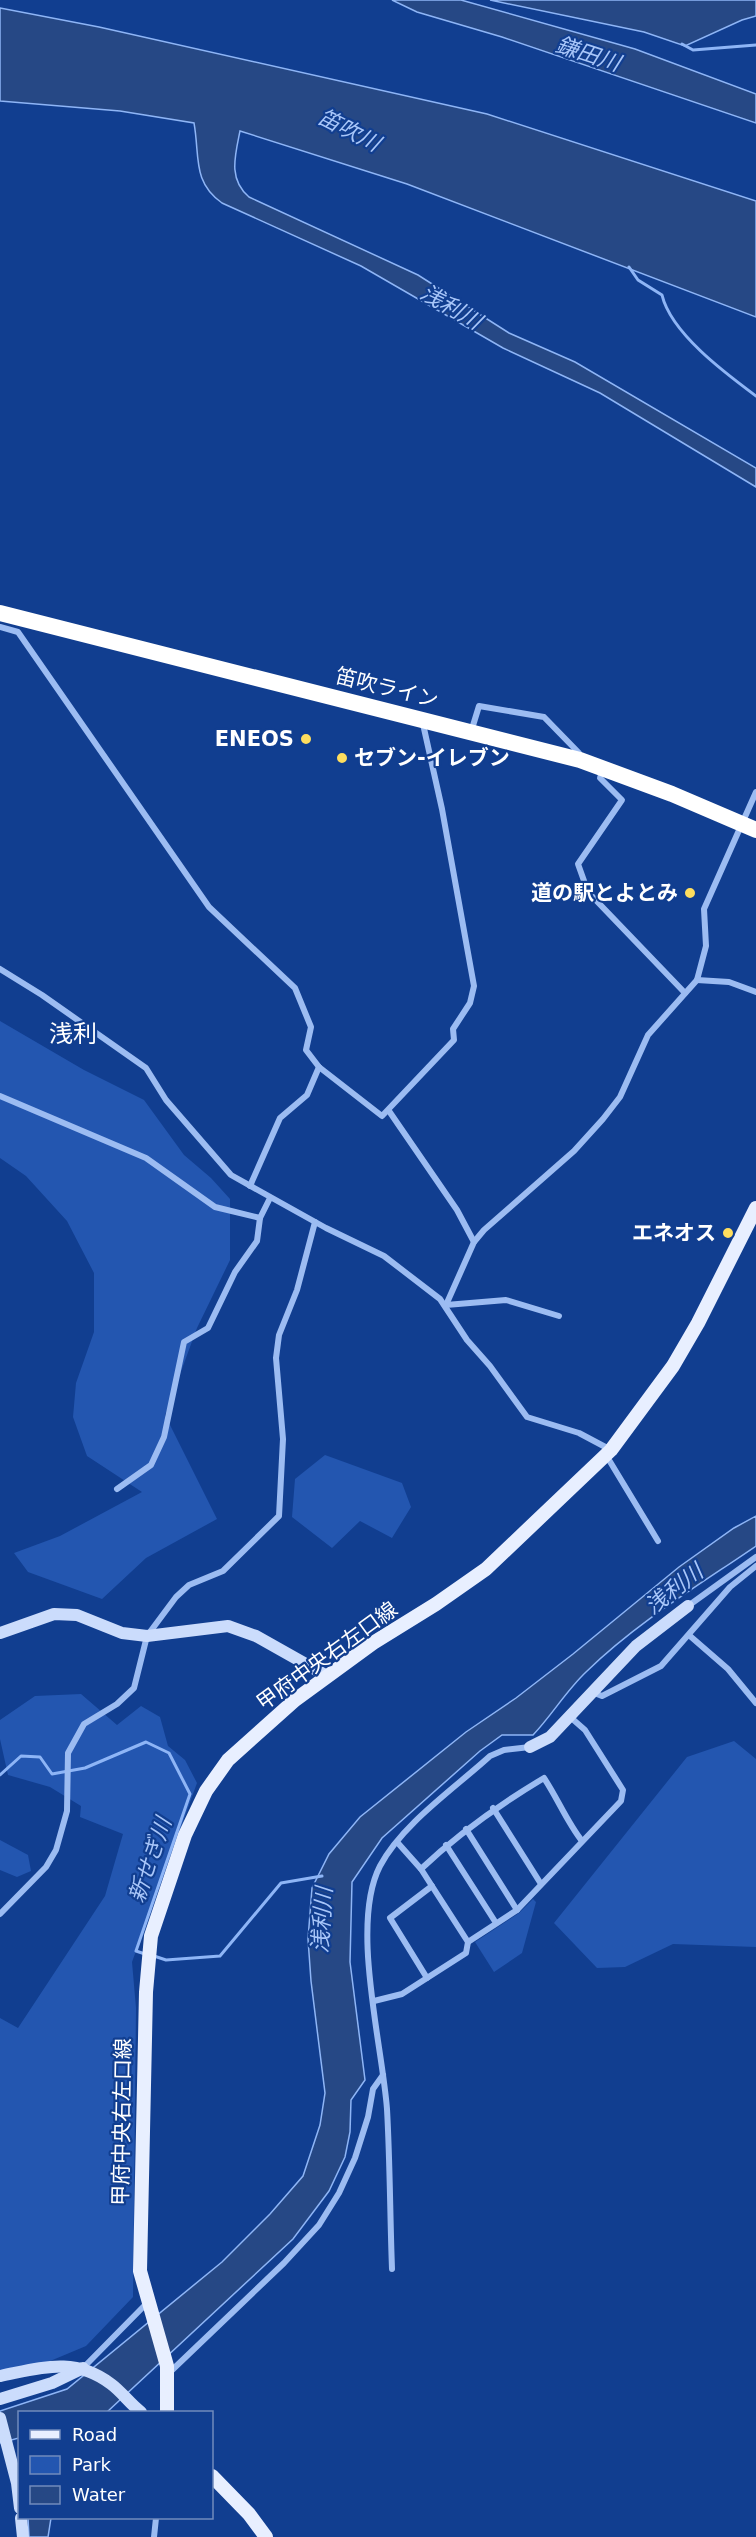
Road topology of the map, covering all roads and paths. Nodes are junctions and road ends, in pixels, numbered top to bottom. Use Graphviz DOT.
graph roads {
  1 [pos="0,613"];
  2 [pos="0,627"];
  3 [pos="423,720"];
  4 [pos="471,733"];
  5 [pos="580,760"];
  6 [pos="603,769"];
  7 [pos="756,792"];
  8 [pos="749,827"];
  9 [pos="0,969"];
  10 [pos="697,980"];
  11 [pos="756,992"];
  12 [pos="685,993"];
  13 [pos="319,1067"];
  14 [pos="0,1096"];
  15 [pos="388,1111"];
  16 [pos="250,1186"];
  17 [pos="270,1198"];
  18 [pos="756,1208"];
  19 [pos="260,1218"];
  20 [pos="315,1222"];
  21 [pos="474,1242"];
  22 [pos="446,1305"];
  23 [pos="559,1316"];
  24 [pos="608,1452"];
  25 [pos="117,1489"];
  26 [pos="658,1541"];
  27 [pos="756,1557"];
  28 [pos="756,1566"];
  29 [pos="688,1606"];
  30 [pos="0,1633"];
  31 [pos="147,1636"];
  32 [pos="690,1636"];
  33 [pos="327,1676"];
  34 [pos="591,1692"];
  35 [pos="756,1703"];
  36 [pos="568,1716"];
  37 [pos="530,1747"];
  38 [pos="493,1808"];
  39 [pos="466,1828"];
  40 [pos="582,1841"];
  41 [pos="397,1842"];
  42 [pos="446,1845"];
  43 [pos="421,1869"];
  44 [pos="541,1884"];
  45 [pos="432,1886"];
  46 [pos="517,1910"];
  47 [pos="0,1914"];
  48 [pos="496,1923"];
  49 [pos="468,1942"];
  50 [pos="427,1978"];
  51 [pos="374,2001"];
  52 [pos="384,2075"];
  53 [pos="392,2269"];
  54 [pos="150,2305"];
  55 [pos="49,2368"];
  56 [pos="83,2368"];
  57 [pos="168,2370"];
  58 [pos="0,2376"];
  59 [pos="52,2383"];
  60 [pos="0,2399"];
  61 [pos="140,2411"];
  62 [pos="166,2411"];
  63 [pos="0,2418"];
  64 [pos="213,2477"];
  65 [pos="18,2496"];
  66 [pos="21,2519"];
  67 [pos="156,2519"];
  68 [pos="23,2537"];
  69 [pos="154,2537"];
  70 [pos="266,2537"];
  1 -- 3 [label="highway, 笛吹ライン"];
  2 -- 13 [label="street"];
  3 -- 4 [label="highway, 笛吹ライン"];
  3 -- 15 [label="street"];
  4 -- 5 [label="highway, 笛吹ライン"];
  4 -- 5 [label="street"];
  5 -- 6 [label="highway, 笛吹ライン"];
  6 -- 8 [label="highway, 笛吹ライン"];
  6 -- 12 [label="street"];
  7 -- 8 [label="street"];
  8 -- 10 [label="street"];
  9 -- 16 [label="street"];
  10 -- 11 [label="street"];
  10 -- 12 [label="street"];
  12 -- 21 [label="street"];
  13 -- 15 [label="street"];
  13 -- 16 [label="street"];
  14 -- 19 [label="street"];
  15 -- 21 [label="street"];
  16 -- 17 [label="street"];
  17 -- 19 [label="street"];
  17 -- 20 [label="street"];
  18 -- 24 [label="main road, 甲府中央右左口線"];
  19 -- 25 [label="street"];
  20 -- 22 [label="street"];
  20 -- 31 [label="street"];
  21 -- 22 [label="street"];
  22 -- 23 [label="street"];
  22 -- 24 [label="street"];
  24 -- 26 [label="street"];
  24 -- 33 [label="main road, 甲府中央右左口線"];
  27 -- 29 [label="street"];
  28 -- 32 [label="street"];
  29 -- 34 [label="street"];
  30 -- 31 [label="street"];
  31 -- 33 [label="street"];
  31 -- 47 [label="street"];
  32 -- 34 [label="street"];
  32 -- 35 [label="street"];
  33 -- 54 [label="main road, 甲府中央右左口線"];
  34 -- 36 [label="street"];
  36 -- 37 [label="street"];
  36 -- 40 [label="street"];
  37 -- 41 [label="street"];
  38 -- 39 [label="street"];
  38 -- 40 [label="street"];
  38 -- 44 [label="street"];
  39 -- 42 [label="street"];
  39 -- 46 [label="street"];
  40 -- 44 [label="street"];
  41 -- 43 [label="street"];
  41 -- 51 [label="street"];
  42 -- 43 [label="street"];
  42 -- 48 [label="street"];
  43 -- 45 [label="street"];
  44 -- 46 [label="street"];
  45 -- 49 [label="street"];
  45 -- 50 [label="street"];
  46 -- 48 [label="street"];
  48 -- 49 [label="street"];
  49 -- 50 [label="street"];
  50 -- 51 [label="street"];
  51 -- 52 [label="street"];
  52 -- 53 [label="street"];
  52 -- 57 [label="street"];
  54 -- 56 [label="street"];
  54 -- 57 [label="main road, 甲府中央右左口線"];
  55 -- 56 [label="street"];
  55 -- 58 [label="street"];
  55 -- 59 [label="street"];
  56 -- 59 [label="street"];
  56 -- 61 [label="street"];
  57 -- 62 [label="main road, 甲府中央右左口線"];
  59 -- 60 [label="street"];
  63 -- 65 [label="street"];
  64 -- 70 [label="main road"];
  66 -- 68 [label="street"];
  67 -- 69 [label="street"];
}
